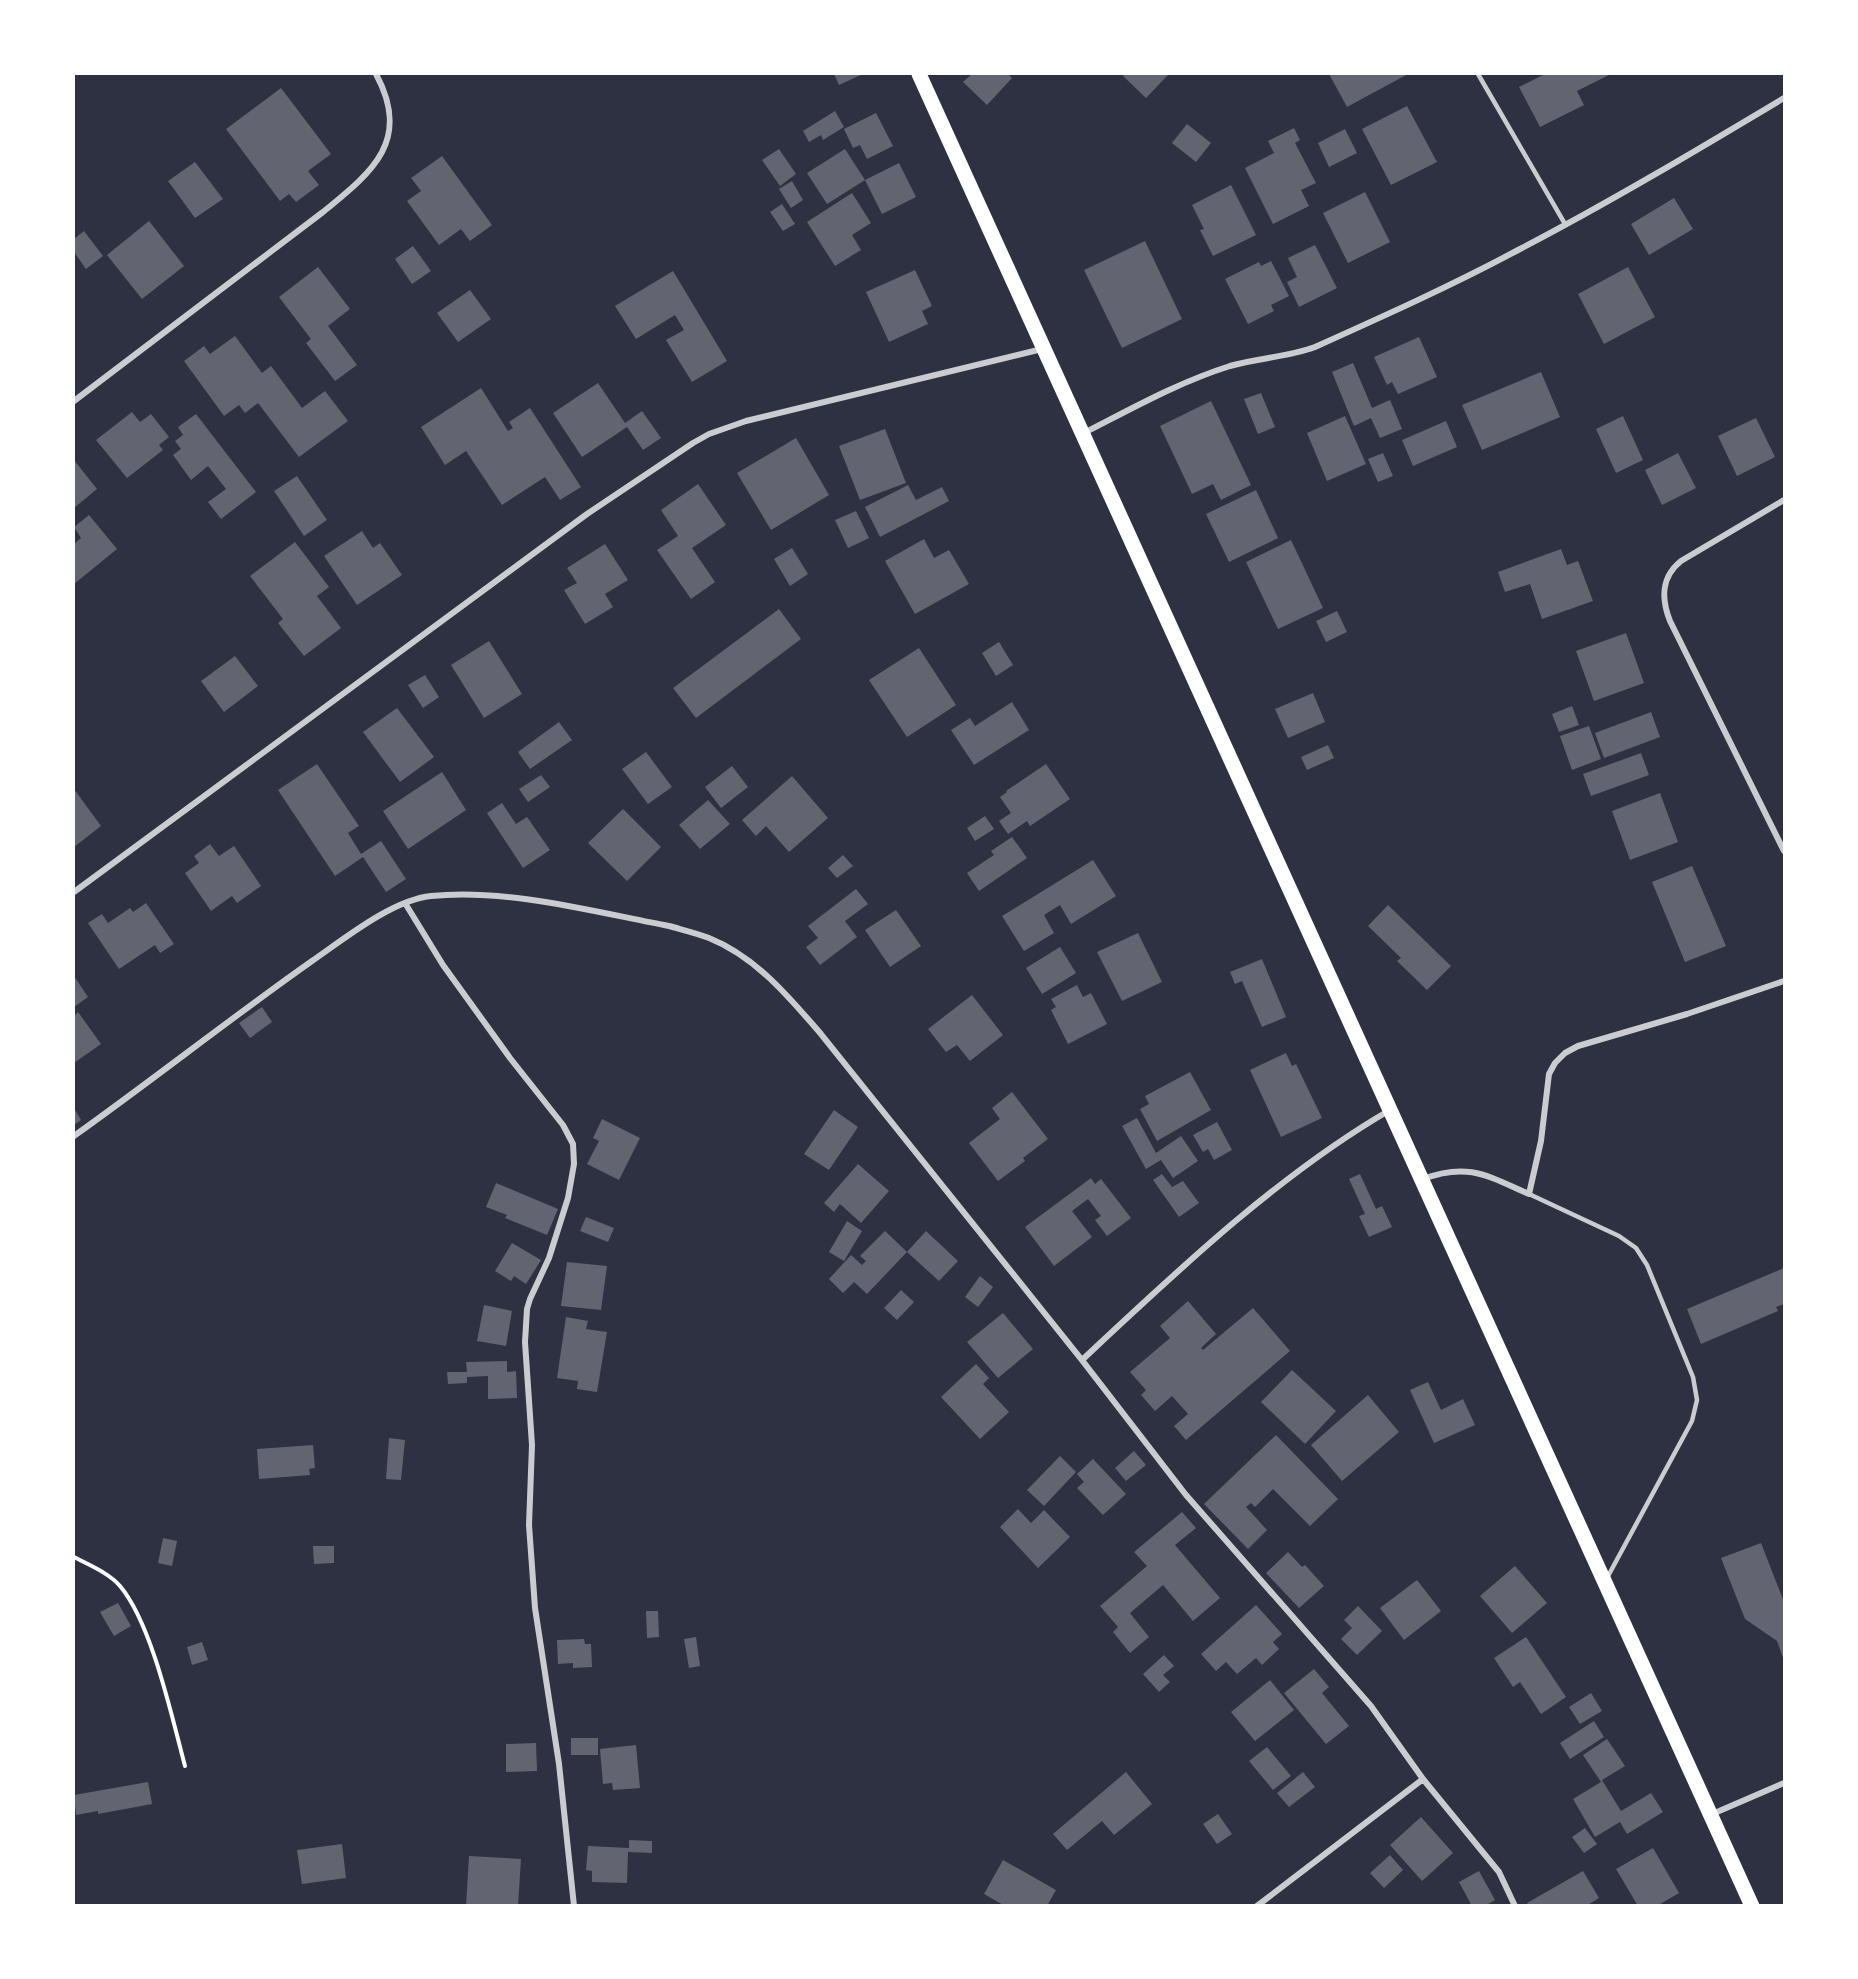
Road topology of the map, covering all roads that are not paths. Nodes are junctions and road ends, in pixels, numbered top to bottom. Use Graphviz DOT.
graph roads {
  1 [pos="376,74"];
  2 [pos="919,74"];
  3 [pos="1478,74"];
  4 [pos="1785,98"];
  5 [pos="1565,224"];
  6 [pos="1043,348"];
  7 [pos="74,401"];
  8 [pos="1084,433"];
  9 [pos="1785,500"];
  10 [pos="1785,851"];
  11 [pos="74,892"];
  12 [pos="405,903"];
  13 [pos="1785,981"];
  14 [pos="1390,1110"];
  15 [pos="74,1136"];
  16 [pos="1422,1180"];
  17 [pos="1529,1194"];
  18 [pos="1082,1360"];
  19 [pos="1604,1583"];
  20 [pos="1423,1779"];
  21 [pos="1785,1783"];
  22 [pos="1710,1815"];
  23 [pos="574,1905"];
  24 [pos="1257,1905"];
  25 [pos="1515,1905"];
  26 [pos="1752,1905"];
  1 -- 7 [label="street"];
  2 -- 6 [label="main road"];
  3 -- 5 [label="lane"];
  4 -- 5 [label="street"];
  5 -- 8 [label="street"];
  6 -- 8 [label="main road"];
  6 -- 11 [label="street"];
  8 -- 14 [label="main road"];
  9 -- 10 [label="street"];
  12 -- 15 [label="street"];
  12 -- 18 [label="street"];
  12 -- 23 [label="street"];
  13 -- 17 [label="street"];
  14 -- 16 [label="main road"];
  14 -- 18 [label="street"];
  16 -- 17 [label="street"];
  16 -- 19 [label="main road"];
  17 -- 19 [label="lane"];
  18 -- 20 [label="street"];
  19 -- 22 [label="main road"];
  20 -- 24 [label="street"];
  20 -- 25 [label="street"];
  21 -- 22 [label="street"];
  22 -- 26 [label="main road"];
}
